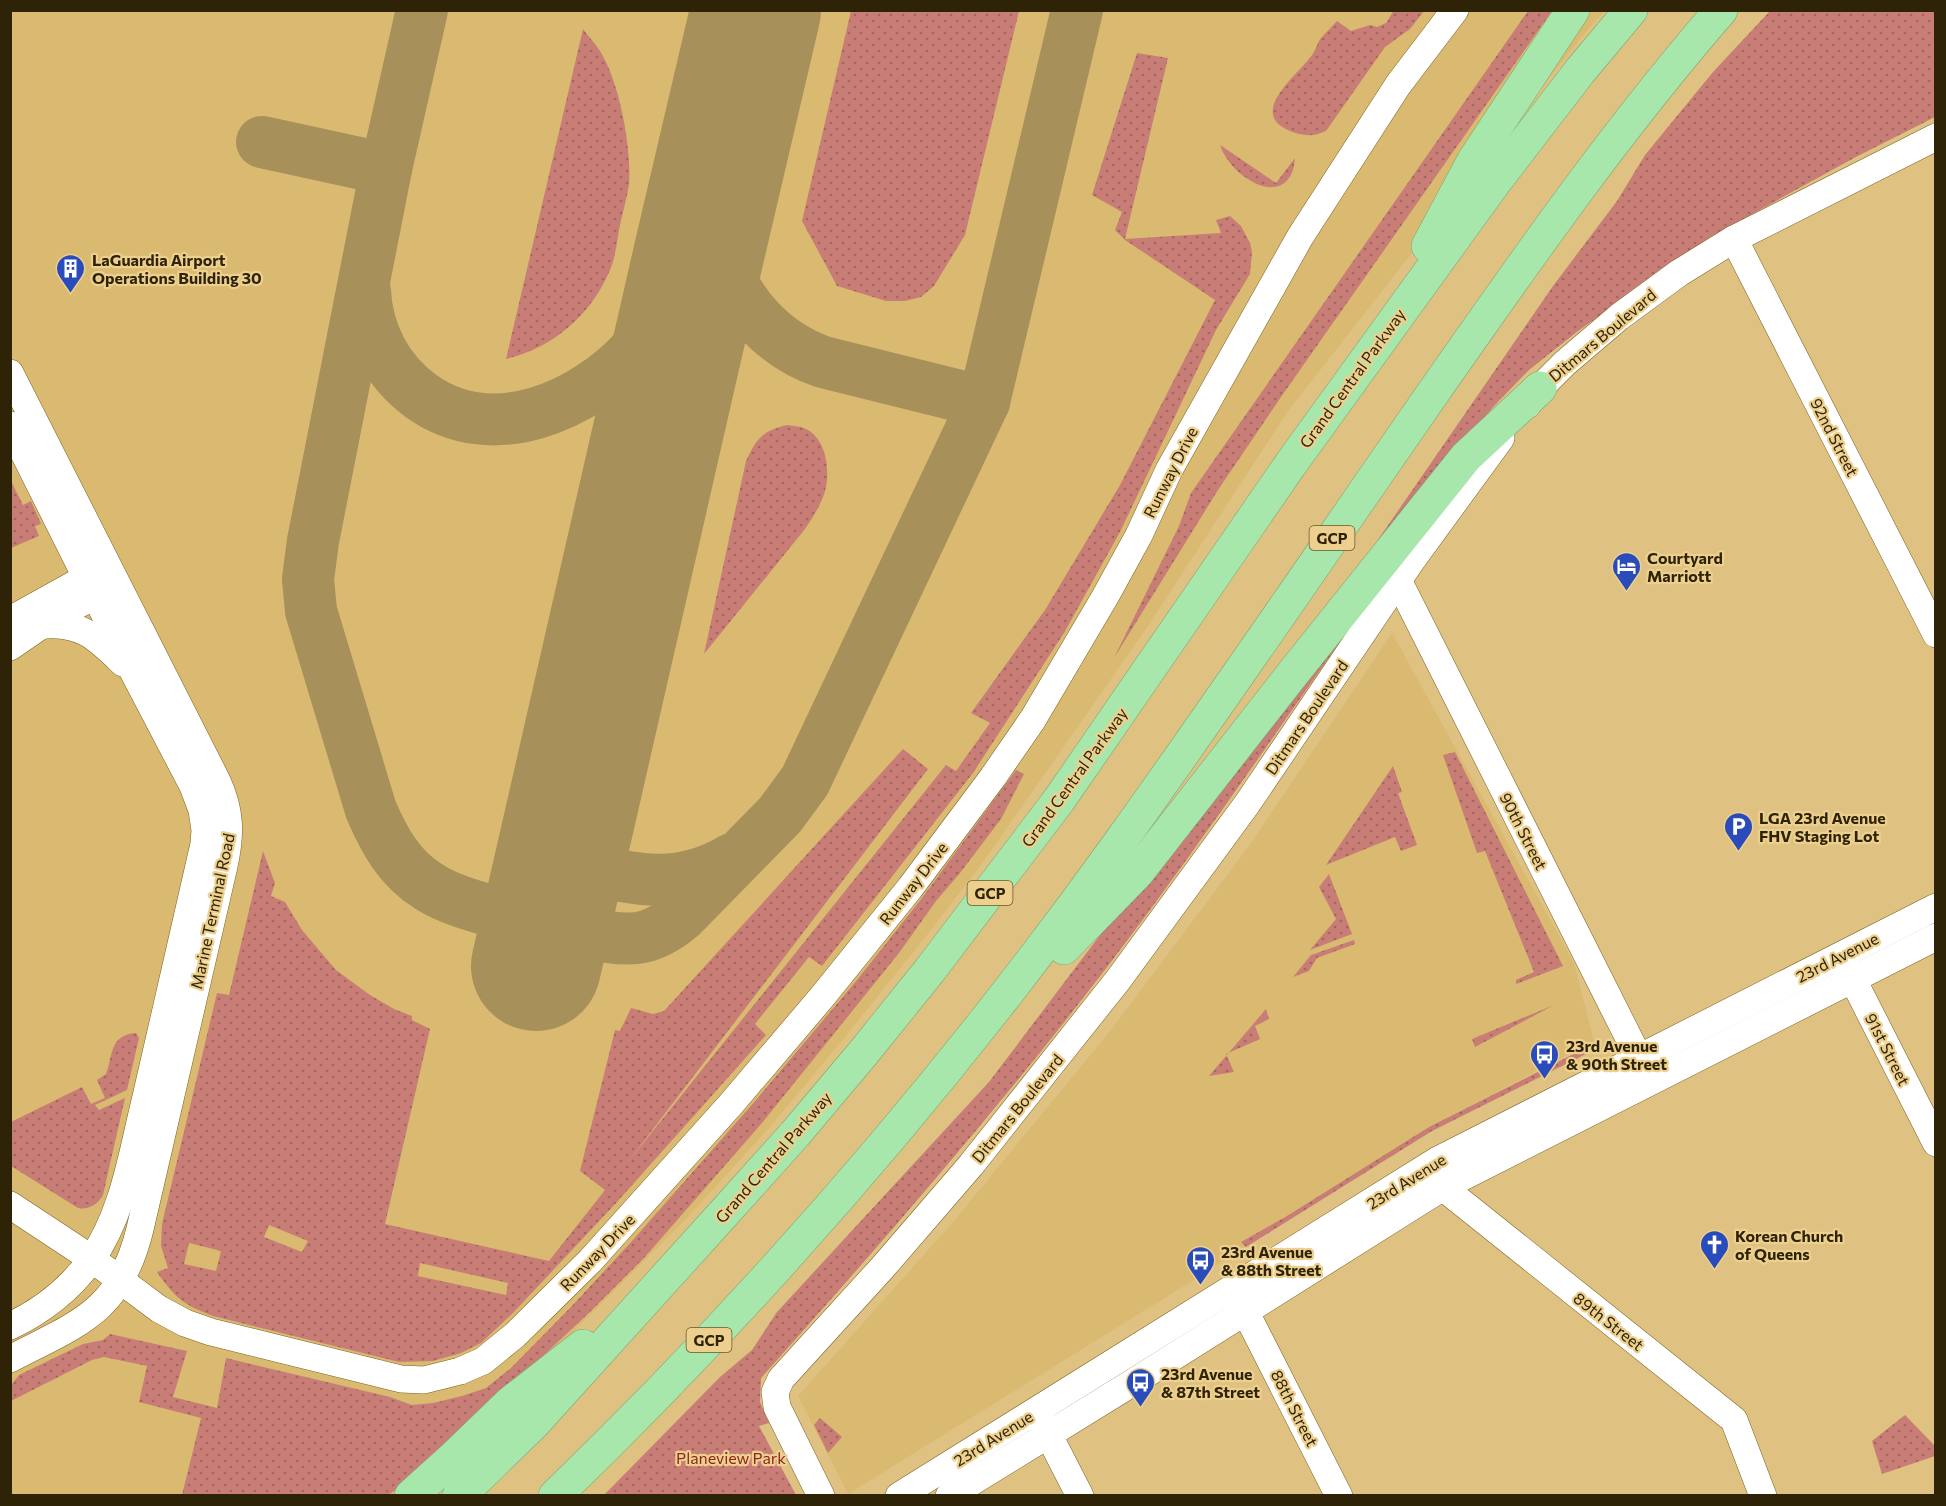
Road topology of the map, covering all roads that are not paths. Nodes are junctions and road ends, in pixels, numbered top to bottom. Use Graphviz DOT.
graph roads {
  1 [pos="1455,10"];
  2 [pos="1573,10"];
  3 [pos="1579,10"];
  4 [pos="1631,10"];
  5 [pos="1721,10"];
  6 [pos="1544,57"];
  7 [pos="1935,137"];
  8 [pos="1734,239"];
  9 [pos="1372,351"];
  10 [pos="10,374"];
  11 [pos="1540,388"];
  12 [pos="10,425"];
  13 [pos="1398,580"];
  14 [pos="102,581"];
  15 [pos="10,620"];
  16 [pos="45,625"];
  17 [pos="1935,634"];
  18 [pos="10,647"];
  19 [pos="136,677"];
  20 [pos="1935,907"];
  21 [pos="1935,937"];
  22 [pos="1840,955"];
  23 [pos="1853,979"];
  24 [pos="173,1032"];
  25 [pos="946,1069"];
  26 [pos="1645,1069"];
  27 [pos="1935,1143"];
  28 [pos="1421,1170"];
  29 [pos="1443,1187"];
  30 [pos="10,1205"];
  31 [pos="92,1259"];
  32 [pos="121,1281"];
  33 [pos="1232,1289"];
  34 [pos="653,1291"];
  35 [pos="1246,1312"];
  36 [pos="10,1326"];
  37 [pos="10,1359"];
  38 [pos="1036,1411"];
  39 [pos="1050,1435"];
  40 [pos="411,1496"];
  41 [pos="459,1496"];
  42 [pos="555,1496"];
  43 [pos="821,1496"];
  44 [pos="899,1496"];
  45 [pos="949,1496"];
  46 [pos="1080,1496"];
  47 [pos="1339,1496"];
  48 [pos="1763,1496"];
  1 -- 32 [label="street, Runway Drive"];
  2 -- 6 [label="highway"];
  3 -- 6 [label="highway"];
  4 -- 9 [label="highway, Grand Central Parkway / GCP"];
  5 -- 25 [label="highway, GCP"];
  6 -- 9 [label="highway"];
  7 -- 8 [label="street, Ditmars Boulevard"];
  8 -- 11 [label="street, Ditmars Boulevard"];
  8 -- 17 [label="street, 92nd Street"];
  9 -- 34 [label="highway, Grand Central Parkway / GCP"];
  10 -- 14 [label="street, Marine Terminal Road"];
  11 -- 13 [label="street, Ditmars Boulevard"];
  11 -- 25 [label="highway"];
  12 -- 14 [label="street, Marine Terminal Road"];
  13 -- 26 [label="street, 90th Street"];
  13 -- 43 [label="street, Ditmars Boulevard"];
  14 -- 15 [label="street"];
  14 -- 16 [label="street"];
  14 -- 19 [label="street, Marine Terminal Road"];
  14 -- 24 [label="street, Marine Terminal Road"];
  16 -- 18 [label="street"];
  16 -- 19 [label="street"];
  19 -- 24 [label="street, Marine Terminal Road"];
  20 -- 22 [label="street, 23rd Avenue"];
  21 -- 23 [label="street, 23rd Avenue"];
  22 -- 23 [label="street, 91st Street"];
  22 -- 26 [label="street, 23rd Avenue"];
  23 -- 26 [label="street, 23rd Avenue"];
  23 -- 27 [label="street, 91st Street"];
  24 -- 31 [label="street, Marine Terminal Road"];
  24 -- 32 [label="street, Marine Terminal Road"];
  25 -- 42 [label="highway, GCP"];
  26 -- 28 [label="street, 23rd Avenue"];
  26 -- 29 [label="street, 23rd Avenue"];
  28 -- 29 [label="street, 89th Street"];
  28 -- 33 [label="street, 23rd Avenue"];
  29 -- 35 [label="street, 23rd Avenue"];
  29 -- 48 [label="street, 89th Street"];
  30 -- 31 [label="street, Runway Drive"];
  31 -- 32 [label="street, Runway Drive"];
  31 -- 36 [label="street, Marine Terminal Road"];
  32 -- 37 [label="street, Marine Terminal Road"];
  33 -- 35 [label="street, 88th Street"];
  33 -- 38 [label="street, 23rd Avenue"];
  34 -- 40 [label="highway"];
  34 -- 41 [label="highway, Grand Central Parkway / GCP"];
  35 -- 39 [label="street, 23rd Avenue"];
  35 -- 47 [label="street, 88th Street"];
  38 -- 39 [label="street"];
  38 -- 44 [label="street, 23rd Avenue"];
  39 -- 45 [label="street, 23rd Avenue"];
  39 -- 46 [label="street"];
}
